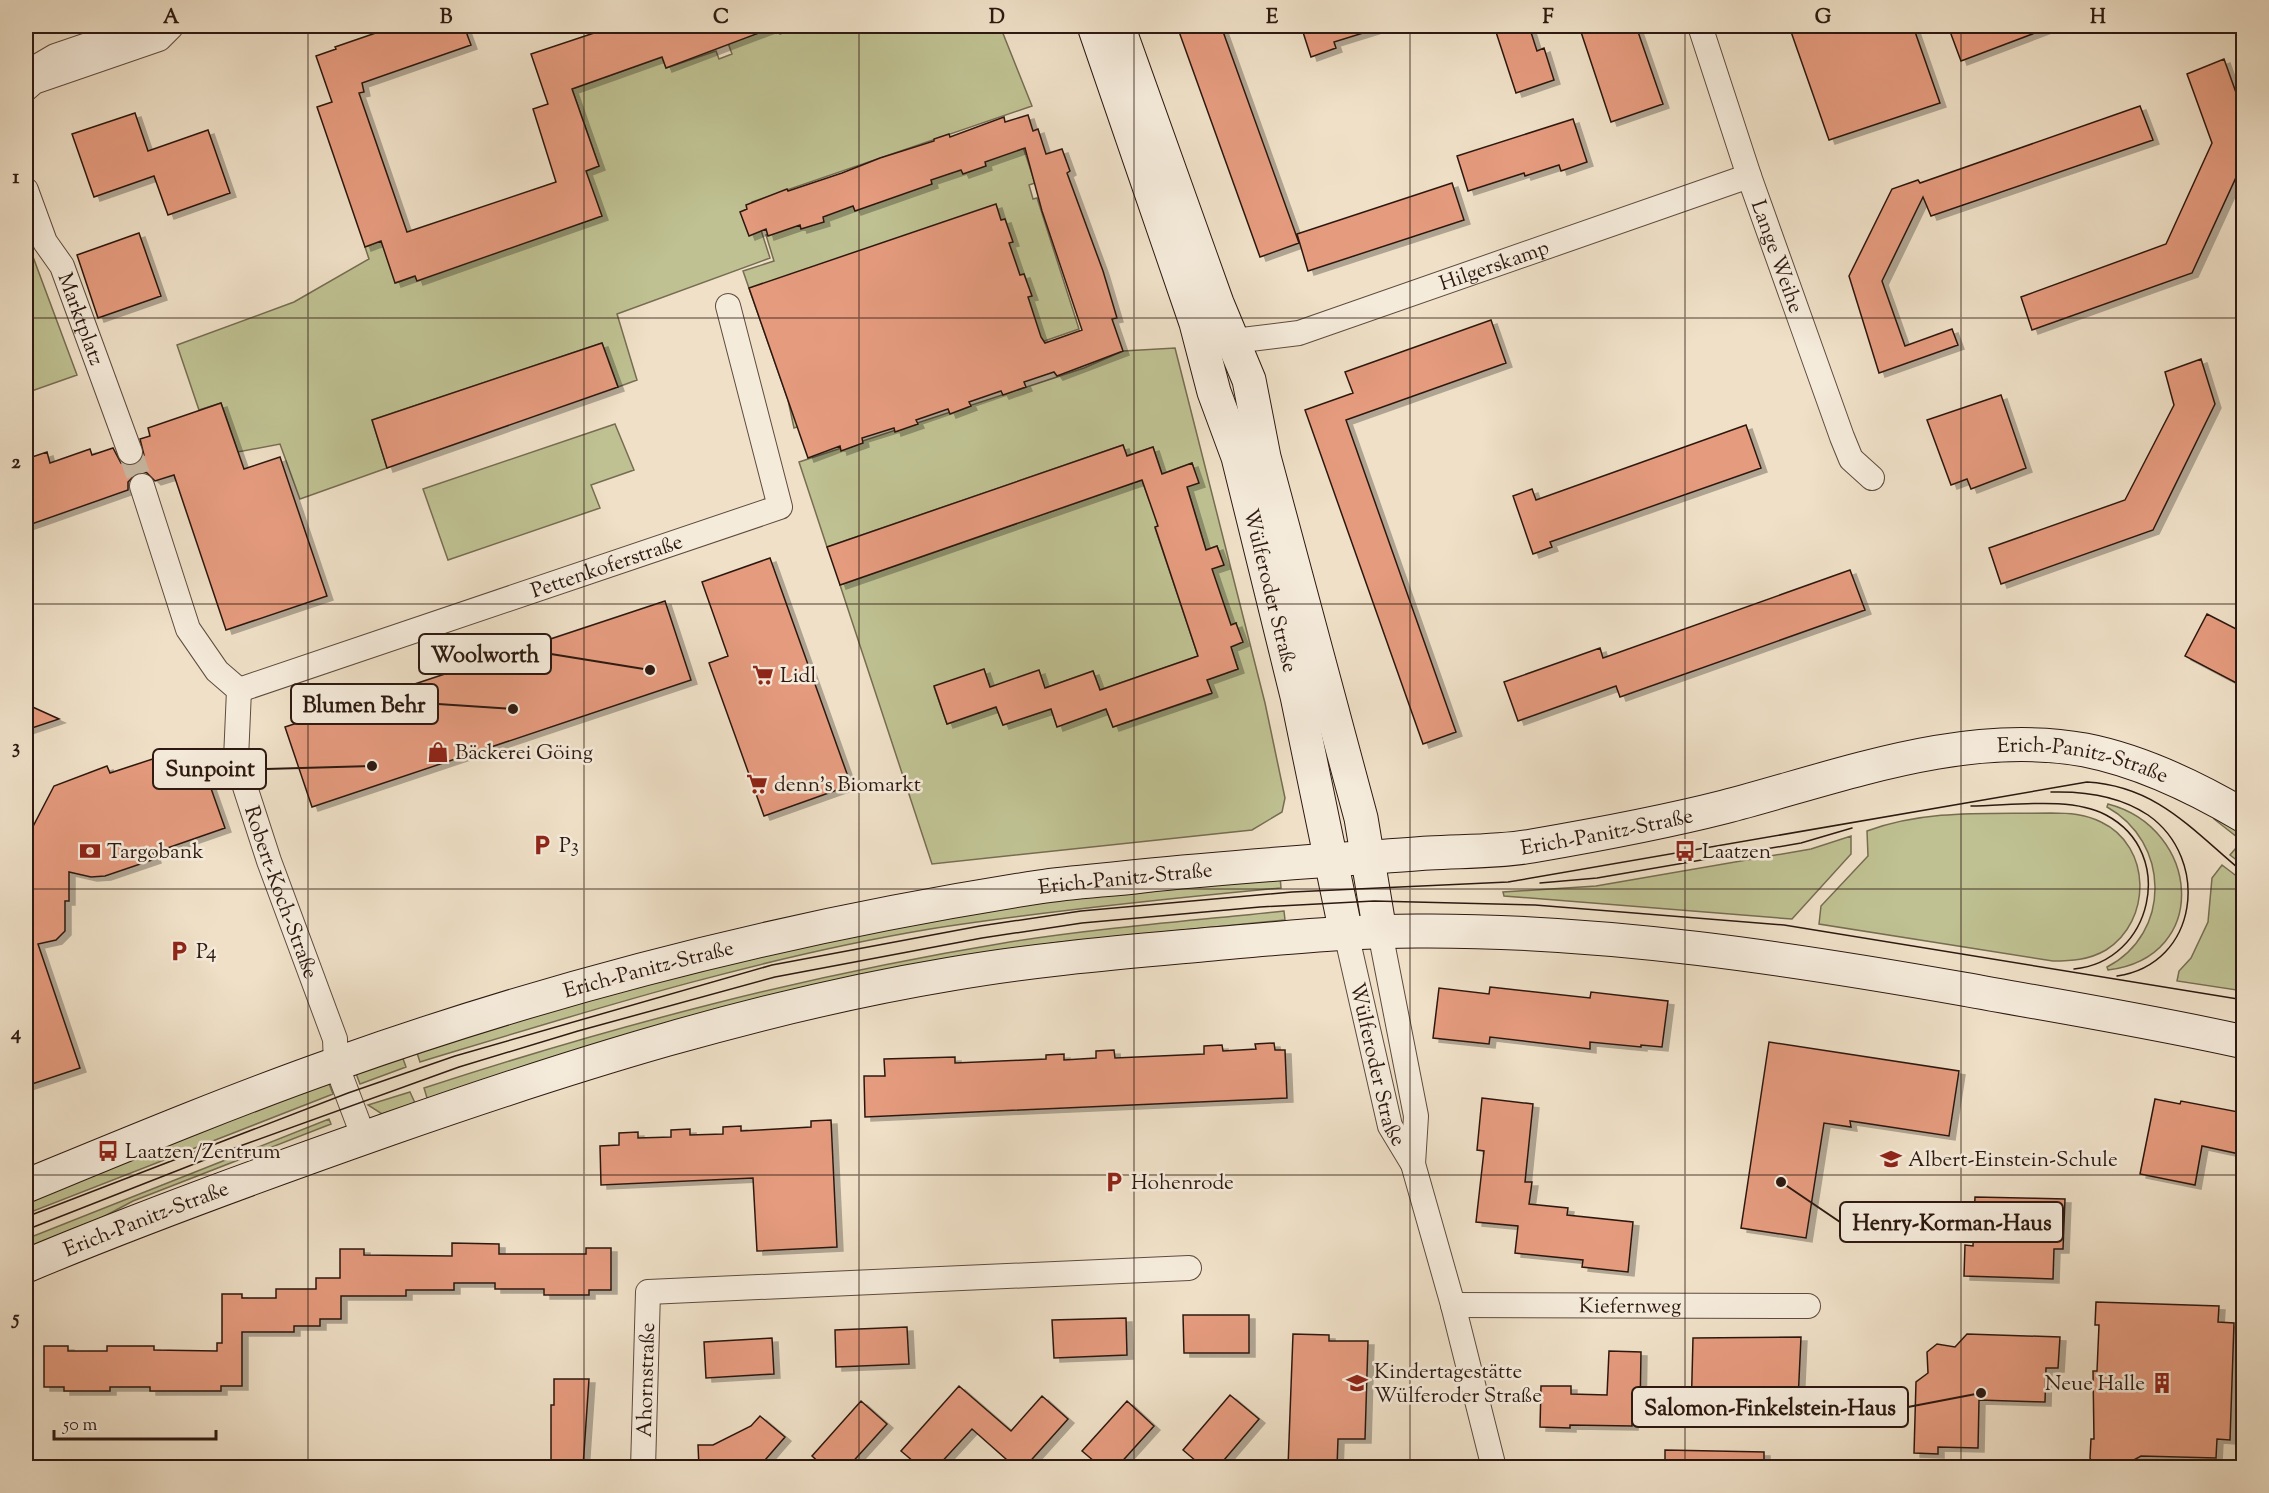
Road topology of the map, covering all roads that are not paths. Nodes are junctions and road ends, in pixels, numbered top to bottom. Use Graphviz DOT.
graph roads {
  1 [pos="142,26"];
  2 [pos="169,26"];
  3 [pos="1094,26"];
  4 [pos="1118,26"];
  5 [pos="1700,26"];
  6 [pos="26,73"];
  7 [pos="26,89"];
  8 [pos="1749,176"];
  9 [pos="26,190"];
  10 [pos="728,306"];
  11 [pos="1234,341"];
  12 [pos="130,452"];
  13 [pos="1872,478"];
  14 [pos="142,486"];
  15 [pos="239,690"];
  16 [pos="2244,816"];
  17 [pos="1367,860"];
  18 [pos="1332,861"];
  19 [pos="1380,932"];
  20 [pos="1346,933"];
  21 [pos="2244,1042"];
  22 [pos="336,1064"];
  23 [pos="364,1138"];
  24 [pos="1413,1164"];
  25 [pos="26,1186"];
  26 [pos="26,1266"];
  27 [pos="1189,1268"];
  28 [pos="1453,1305"];
  29 [pos="1808,1306"];
  30 [pos="643,1467"];
  31 [pos="1494,1467"];
  1 -- 6 [label="street"];
  2 -- 7 [label="street"];
  3 -- 18 [label="main road, Wülferoder Straße"];
  4 -- 11 [label="main road, Wülferoder Straße"];
  5 -- 8 [label="street, Lange Weihe"];
  8 -- 11 [label="street, Hilgerskamp"];
  8 -- 13 [label="street, Lange Weihe"];
  9 -- 12 [label="street, Marktplatz"];
  10 -- 15 [label="street, Pettenkoferstraße"];
  11 -- 17 [label="main road, Wülferoder Straße"];
  14 -- 15 [label="street"];
  15 -- 22 [label="street, Robert-Koch-Straße"];
  16 -- 17 [label="main road, Erich-Panitz-Straße"];
  17 -- 18 [label="main road, Erich-Panitz-Straße"];
  17 -- 19 [label="main road, Wülferoder Straße"];
  18 -- 20 [label="main road, Wülferoder Straße"];
  18 -- 22 [label="main road, Erich-Panitz-Straße"];
  19 -- 20 [label="main road, Erich-Panitz-Straße"];
  19 -- 21 [label="main road, Erich-Panitz-Straße"];
  19 -- 24 [label="street, Wülferoder Straße"];
  20 -- 23 [label="main road, Erich-Panitz-Straße"];
  20 -- 24 [label="street, Wülferoder Straße"];
  22 -- 23 [label="street, Robert-Koch-Straße"];
  22 -- 25 [label="main road, Erich-Panitz-Straße"];
  23 -- 26 [label="main road, Erich-Panitz-Straße"];
  24 -- 28 [label="street, Wülferoder Straße"];
  27 -- 30 [label="street, Ahornstraße"];
  28 -- 29 [label="street, Kiefernweg"];
  28 -- 31 [label="street, Wülferoder Straße"];
}
